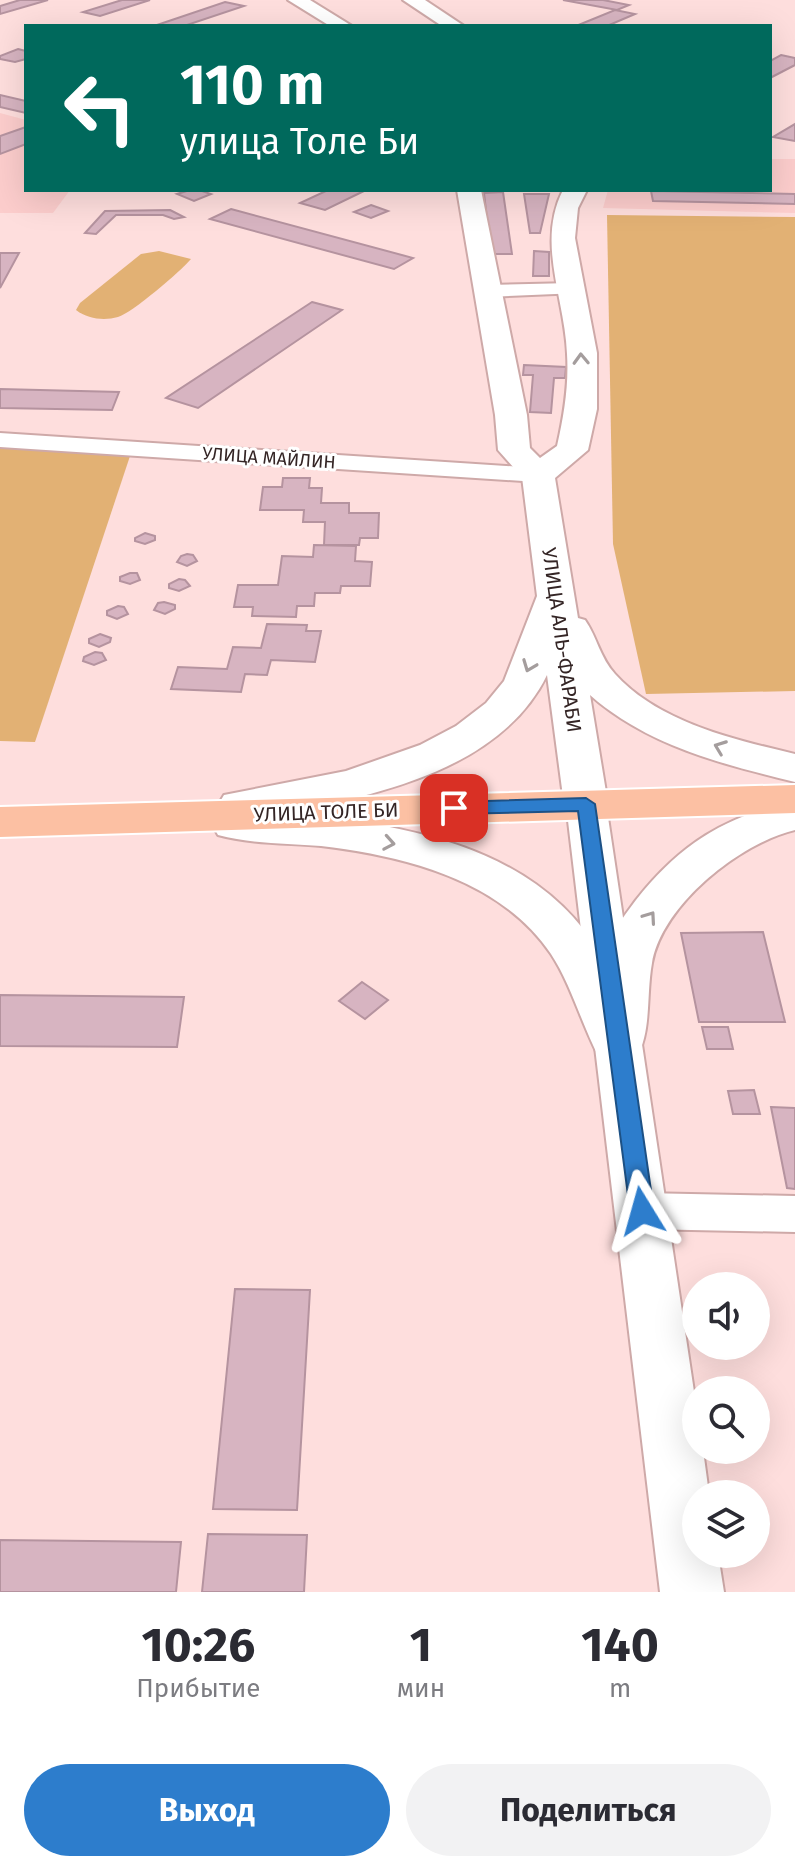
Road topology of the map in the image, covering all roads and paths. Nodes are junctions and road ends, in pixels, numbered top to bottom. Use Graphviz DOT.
graph roads {
  1 [pos="297,0"];
  2 [pos="412,0"];
  3 [pos="339,24"];
  4 [pos="452,24"];
  5 [pos="469,192"];
  6 [pos="574,192"];
  7 [pos="572,289"];
  8 [pos="487,291"];
  9 [pos="545,417"];
  10 [pos="0,440"];
  11 [pos="538,475"];
  12 [pos="556,593"];
  13 [pos="795,768"];
  14 [pos="795,799"];
  15 [pos="586,804"];
  16 [pos="795,815"];
  17 [pos="145,817"];
  18 [pos="0,822"];
  19 [pos="618,1045"];
  20 [pos="642,1211"];
  21 [pos="795,1214"];
  22 [pos="692,1592"];
  1 -- 3 [label="main road"];
  2 -- 4 [label="main road"];
  5 -- 8 [label="main road"];
  6 -- 7 [label="main road"];
  7 -- 8 [label="street"];
  9 -- 7 [label="main road, one-way"];
  8 -- 9 [label="main road"];
  9 -- 11 [label="main road"];
  9 -- 11 [label="main road"];
  10 -- 11 [label="street, УЛИЦА МАЙЛИН"];
  11 -- 12 [label="main road, УЛИЦА АЛЬ-ФАРАБИ"];
  13 -- 12 [label="main road, one-way"];
  12 -- 15 [label="main road, УЛИЦА АЛЬ-ФАРАБИ"];
  12 -- 17 [label="main road, one-way"];
  14 -- 15 [label="main road, УЛИЦА ТОЛЕ БИ"];
  15 -- 17 [label="main road, УЛИЦА ТОЛЕ БИ"];
  15 -- 19 [label="street"];
  19 -- 16 [label="main road, one-way"];
  17 -- 18 [label="main road, УЛИЦА ТОЛЕ БИ"];
  17 -- 19 [label="main road, one-way"];
  19 -- 20 [label="street"];
  20 -- 21 [label="street"];
  20 -- 22 [label="street"];
}
